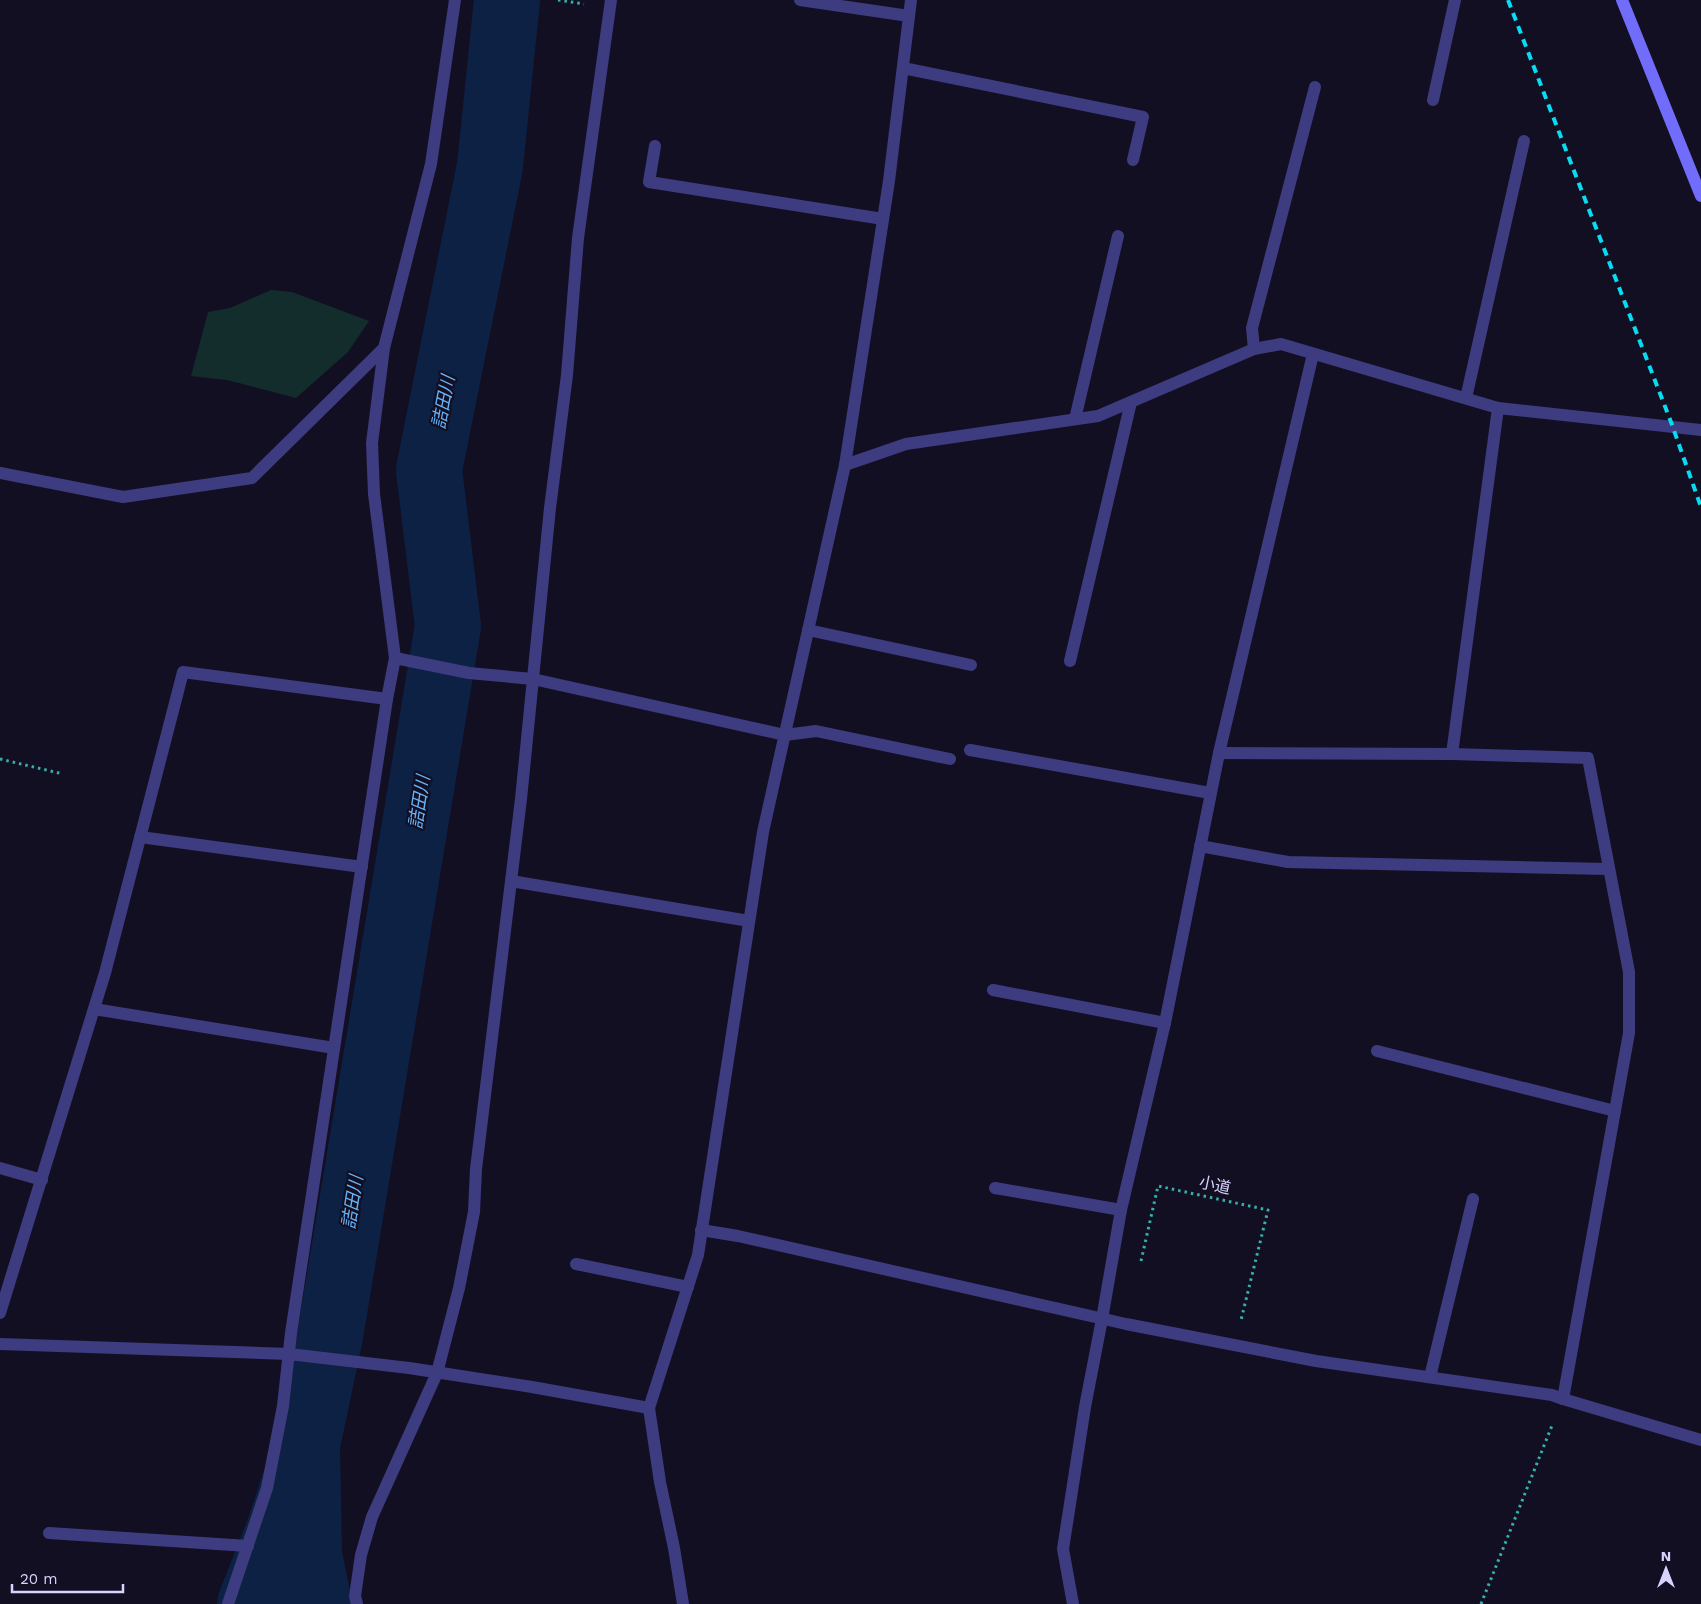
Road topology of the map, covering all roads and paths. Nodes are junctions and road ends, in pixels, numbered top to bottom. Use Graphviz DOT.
graph roads {
  1 [pos="454,0"];
  2 [pos="611,0"];
  3 [pos="800,0"];
  4 [pos="911,0"];
  5 [pos="1455,0"];
  6 [pos="1622,0"];
  7 [pos="909,16"];
  8 [pos="903,68"];
  9 [pos="1315,87"];
  10 [pos="1433,100"];
  11 [pos="1524,141"];
  12 [pos="655,146"];
  13 [pos="1134,160"];
  14 [pos="1701,196"];
  15 [pos="884,219"];
  16 [pos="1118,236"];
  17 [pos="384,348"];
  18 [pos="1254,349"];
  19 [pos="1313,354"];
  20 [pos="1466,398"];
  21 [pos="1132,402"];
  22 [pos="1498,408"];
  23 [pos="1076,419"];
  24 [pos="1701,430"];
  25 [pos="845,465"];
  26 [pos="0,473"];
  27 [pos="808,630"];
  28 [pos="395,658"];
  29 [pos="1070,661"];
  30 [pos="971,665"];
  31 [pos="533,679"];
  32 [pos="388,699"];
  33 [pos="785,735"];
  34 [pos="970,750"];
  35 [pos="1218,753"];
  36 [pos="1452,754"];
  37 [pos="950,759"];
  38 [pos="0,760"];
  39 [pos="63,774"];
  40 [pos="1210,793"];
  41 [pos="140,837"];
  42 [pos="1200,846"];
  43 [pos="362,867"];
  44 [pos="1608,869"];
  45 [pos="511,882"];
  46 [pos="749,921"];
  47 [pos="994,990"];
  48 [pos="94,1009"];
  49 [pos="1165,1023"];
  50 [pos="334,1048"];
  51 [pos="1377,1051"];
  52 [pos="1615,1111"];
  53 [pos="0,1168"];
  54 [pos="42,1180"];
  55 [pos="996,1188"];
  56 [pos="1473,1199"];
  57 [pos="1121,1210"];
  58 [pos="701,1230"];
  59 [pos="576,1264"];
  60 [pos="1139,1269"];
  61 [pos="688,1287"];
  62 [pos="0,1313"];
  63 [pos="1102,1319"];
  64 [pos="0,1344"];
  65 [pos="1235,1345"];
  66 [pos="295,1355"];
  67 [pos="437,1373"];
  68 [pos="1430,1377"];
  69 [pos="1563,1400"];
  70 [pos="649,1408"];
  71 [pos="1701,1440"];
  72 [pos="49,1533"];
  73 [pos="248,1546"];
  74 [pos="228,1604"];
  75 [pos="356,1604"];
  76 [pos="683,1604"];
  77 [pos="1073,1604"];
  78 [pos="1481,1604"];
  1 -- 17 [label="street"];
  2 -- 31 [label="street"];
  3 -- 7 [label="street"];
  4 -- 7 [label="street"];
  5 -- 10 [label="street"];
  6 -- 14 [label="street"];
  7 -- 8 [label="street"];
  8 -- 13 [label="street"];
  8 -- 15 [label="street"];
  9 -- 18 [label="street"];
  11 -- 20 [label="street"];
  12 -- 15 [label="street"];
  15 -- 25 [label="street"];
  16 -- 23 [label="street"];
  17 -- 26 [label="street"];
  17 -- 28 [label="street"];
  18 -- 19 [label="street"];
  18 -- 21 [label="street"];
  19 -- 20 [label="street"];
  19 -- 35 [label="street"];
  20 -- 22 [label="street"];
  21 -- 23 [label="street"];
  21 -- 29 [label="street"];
  22 -- 24 [label="street"];
  22 -- 36 [label="street"];
  23 -- 25 [label="street"];
  25 -- 27 [label="street"];
  27 -- 30 [label="street"];
  27 -- 33 [label="street"];
  28 -- 31 [label="street"];
  28 -- 32 [label="street"];
  31 -- 33 [label="street"];
  31 -- 45 [label="street"];
  32 -- 41 [label="street"];
  32 -- 43 [label="street"];
  33 -- 37 [label="street"];
  33 -- 46 [label="street"];
  34 -- 40 [label="street"];
  35 -- 36 [label="street"];
  35 -- 40 [label="street"];
  36 -- 44 [label="street"];
  38 -- 39 [label="path"];
  40 -- 42 [label="street"];
  41 -- 43 [label="street"];
  41 -- 48 [label="street"];
  42 -- 44 [label="street"];
  42 -- 49 [label="street"];
  43 -- 50 [label="street"];
  44 -- 52 [label="street"];
  45 -- 46 [label="street"];
  45 -- 67 [label="street"];
  46 -- 58 [label="street"];
  47 -- 49 [label="street"];
  48 -- 50 [label="street"];
  48 -- 54 [label="street"];
  49 -- 57 [label="street"];
  50 -- 66 [label="street"];
  51 -- 52 [label="street"];
  52 -- 69 [label="street"];
  53 -- 54 [label="street"];
  54 -- 62 [label="street"];
  55 -- 57 [label="street"];
  56 -- 68 [label="street"];
  57 -- 63 [label="street"];
  58 -- 61 [label="street"];
  58 -- 63 [label="street"];
  59 -- 61 [label="street"];
  60 -- 65 [label="path, 小道"];
  61 -- 70 [label="street"];
  63 -- 65 [label="street"];
  63 -- 77 [label="street"];
  64 -- 66 [label="street"];
  65 -- 68 [label="street"];
  66 -- 67 [label="street"];
  66 -- 73 [label="street"];
  67 -- 70 [label="street"];
  67 -- 75 [label="street"];
  68 -- 69 [label="street"];
  69 -- 71 [label="street"];
  69 -- 78 [label="path"];
  70 -- 76 [label="street"];
  72 -- 73 [label="street"];
  73 -- 74 [label="street"];
}
